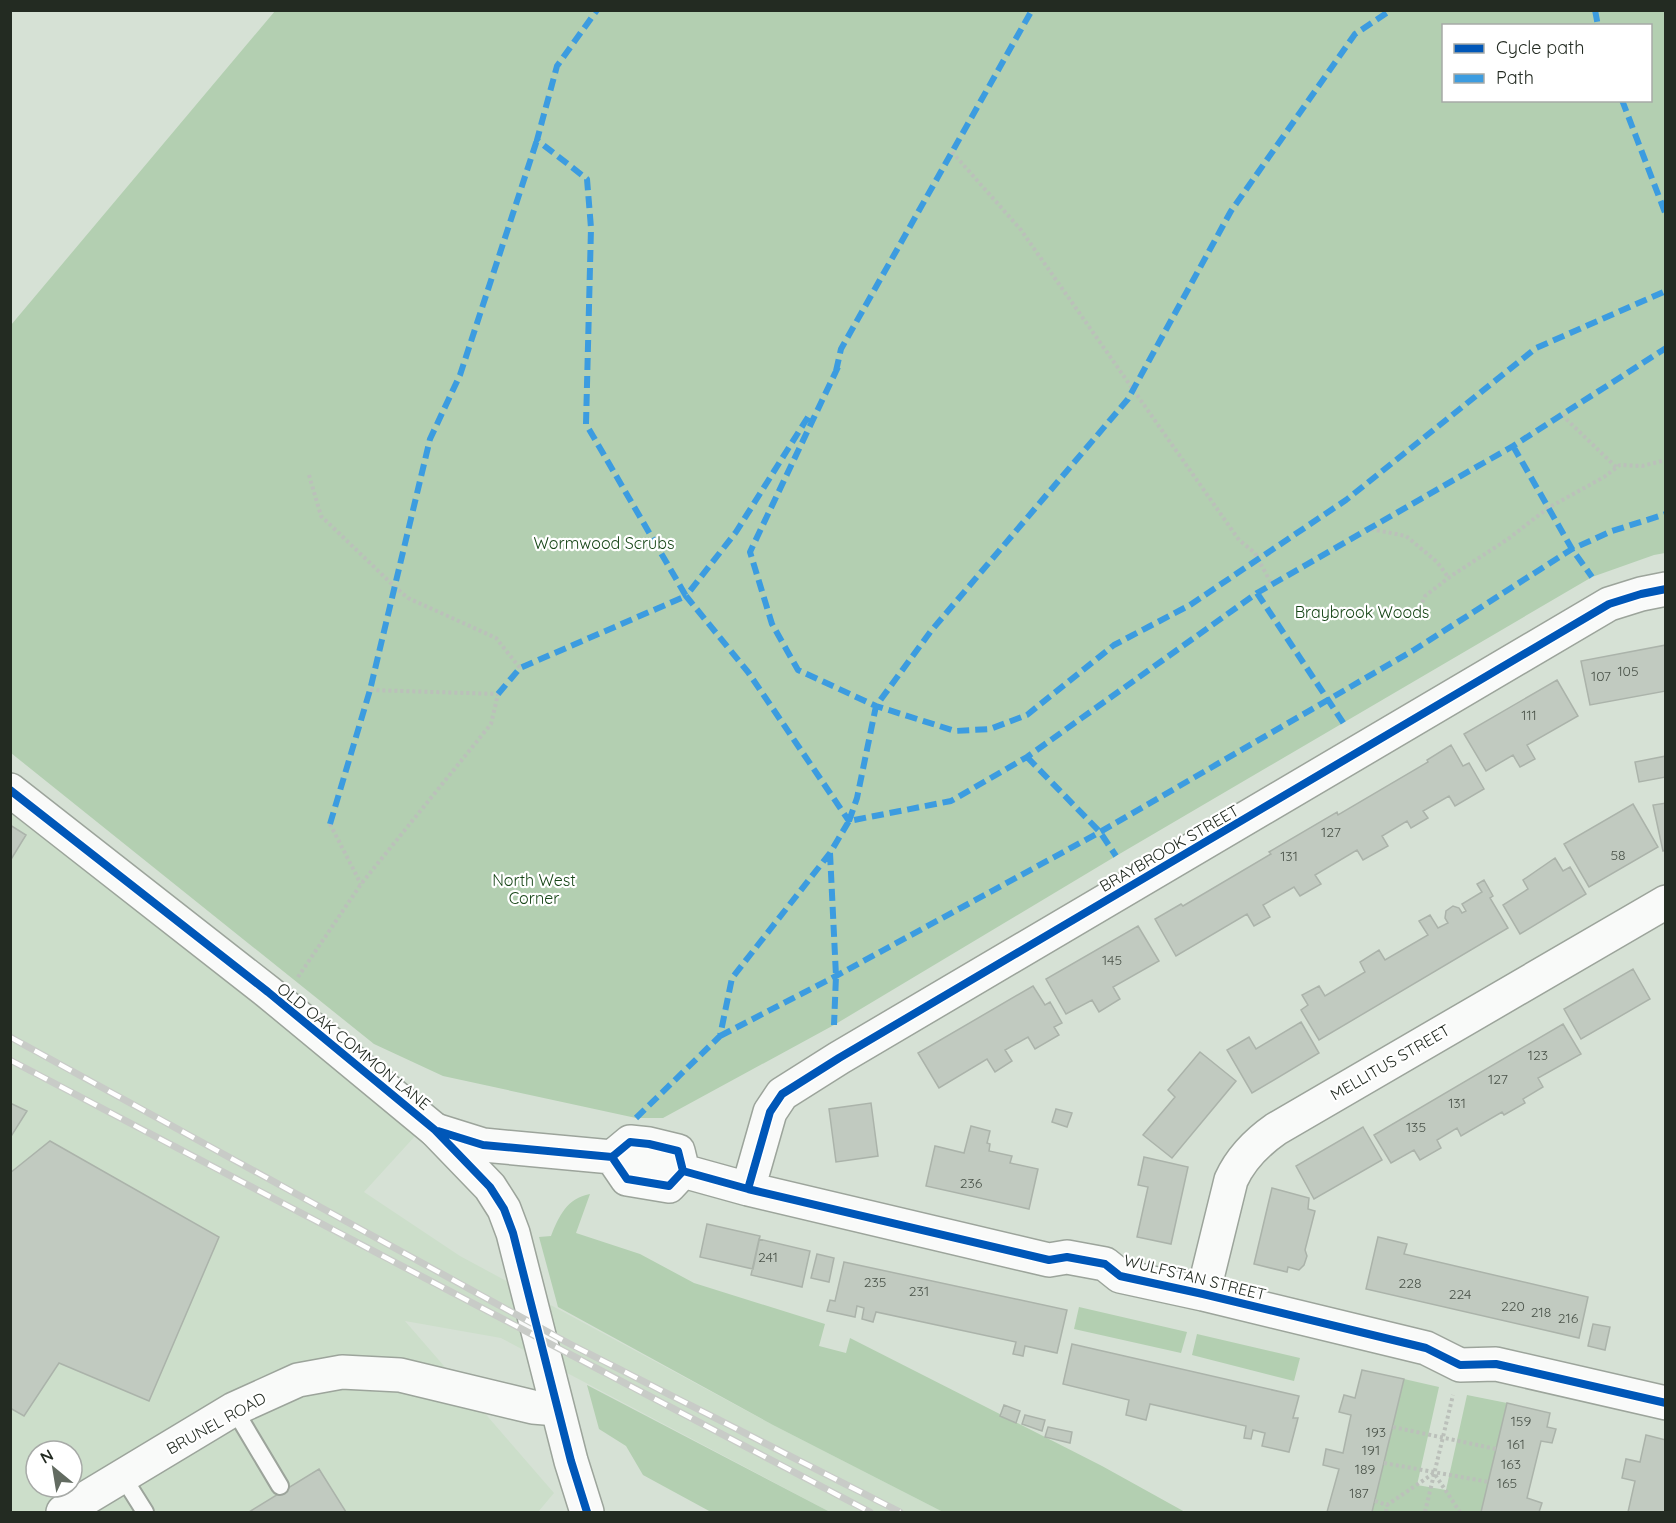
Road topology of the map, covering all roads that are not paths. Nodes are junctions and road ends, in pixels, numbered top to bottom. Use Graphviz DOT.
graph roads {
  1 [pos="1665,589"];
  2 [pos="10,790"];
  3 [pos="1665,902"];
  4 [pos="435,1130"];
  5 [pos="748,1189"];
  6 [pos="1203,1294"];
  7 [pos="1665,1403"];
  8 [pos="234,1409"];
  9 [pos="557,1409"];
  10 [pos="123,1477"];
  11 [pos="280,1486"];
  12 [pos="63,1512"];
  13 [pos="145,1512"];
  14 [pos="587,1512"];
  1 -- 5 [label="street, BRAYBROOK STREET"];
  2 -- 4 [label="street, OLD OAK COMMON LANE"];
  3 -- 6 [label="street, MELLITUS STREET"];
  4 -- 5 [label="street, WULFSTAN STREET"];
  4 -- 9 [label="street, OLD OAK COMMON LANE"];
  5 -- 6 [label="street, WULFSTAN STREET"];
  6 -- 7 [label="street, WULFSTAN STREET"];
  8 -- 9 [label="street, BRUNEL ROAD"];
  8 -- 10 [label="street, BRUNEL ROAD"];
  8 -- 11 [label="lane"];
  9 -- 14 [label="street, OLD OAK COMMON LANE"];
  10 -- 12 [label="street, BRUNEL ROAD"];
  10 -- 13 [label="lane"];
}
